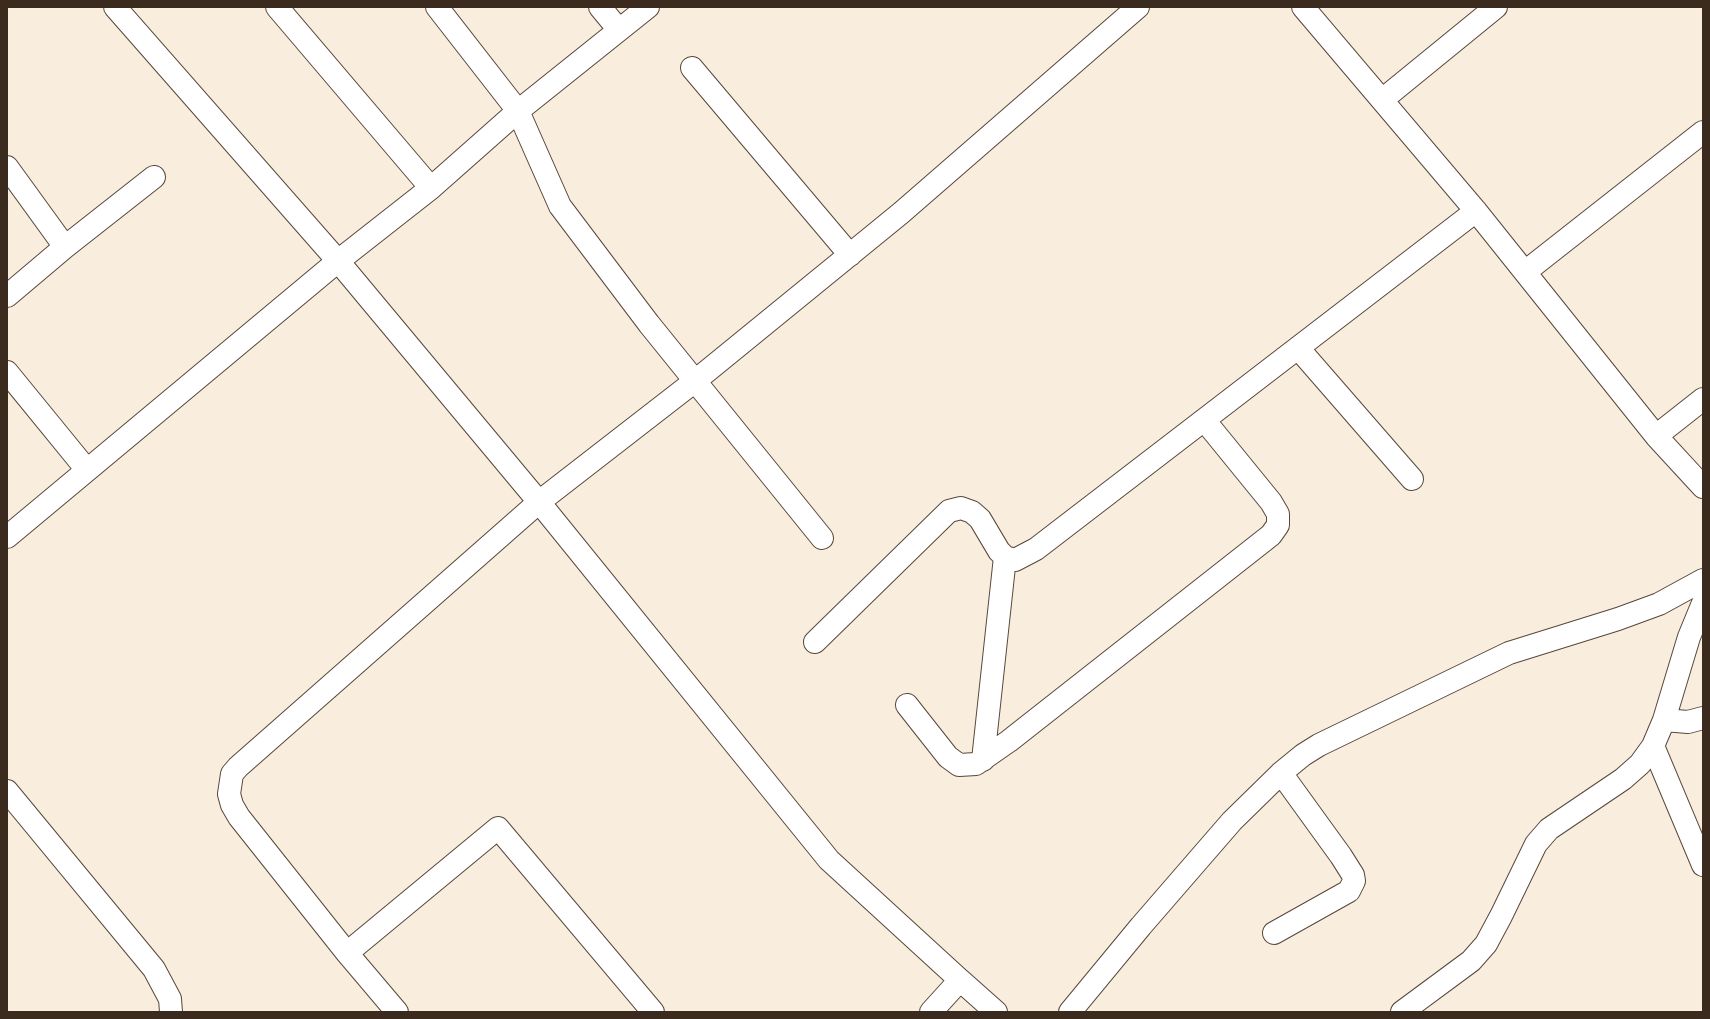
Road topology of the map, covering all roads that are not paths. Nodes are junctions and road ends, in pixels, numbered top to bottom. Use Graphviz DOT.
graph roads {
  1 [pos="115,7"];
  2 [pos="277,7"];
  3 [pos="437,7"];
  4 [pos="600,7"];
  5 [pos="648,7"];
  6 [pos="1138,7"];
  7 [pos="1303,7"];
  8 [pos="1496,7"];
  9 [pos="619,30"];
  10 [pos="692,68"];
  11 [pos="1382,100"];
  12 [pos="518,111"];
  13 [pos="1703,132"];
  14 [pos="7,167"];
  15 [pos="154,177"];
  16 [pos="431,188"];
  17 [pos="1476,211"];
  18 [pos="65,247"];
  19 [pos="850,255"];
  20 [pos="338,261"];
  21 [pos="1525,272"];
  22 [pos="7,296"];
  23 [pos="1298,348"];
  24 [pos="7,372"];
  25 [pos="695,381"];
  26 [pos="1703,399"];
  27 [pos="1205,421"];
  28 [pos="1656,436"];
  29 [pos="87,470"];
  30 [pos="1412,479"];
  31 [pos="1703,488"];
  32 [pos="539,502"];
  33 [pos="7,537"];
  34 [pos="822,538"];
  35 [pos="1005,557"];
  36 [pos="1703,580"];
  37 [pos="1703,603"];
  38 [pos="815,642"];
  39 [pos="907,705"];
  40 [pos="1703,718"];
  41 [pos="1664,720"];
  42 [pos="1653,746"];
  43 [pos="983,760"];
  44 [pos="1281,772"];
  45 [pos="7,791"];
  46 [pos="1699,839"];
  47 [pos="1703,865"];
  48 [pos="1274,933"];
  49 [pos="347,954"];
  50 [pos="960,980"];
  51 [pos="170,1012"];
  52 [pos="397,1012"];
  53 [pos="653,1012"];
  54 [pos="931,1012"];
  55 [pos="996,1012"];
  56 [pos="1070,1012"];
  57 [pos="1402,1012"];
  1 -- 20 [label="street"];
  2 -- 16 [label="street"];
  3 -- 12 [label="street"];
  4 -- 9 [label="street"];
  5 -- 9 [label="street"];
  6 -- 19 [label="street"];
  7 -- 11 [label="street"];
  8 -- 11 [label="street"];
  9 -- 12 [label="street"];
  10 -- 19 [label="street"];
  11 -- 17 [label="street"];
  12 -- 16 [label="street"];
  12 -- 25 [label="street"];
  13 -- 21 [label="street"];
  14 -- 18 [label="street"];
  15 -- 18 [label="street"];
  16 -- 20 [label="street"];
  17 -- 21 [label="street"];
  17 -- 23 [label="street"];
  18 -- 22 [label="street"];
  19 -- 25 [label="street"];
  20 -- 29 [label="street"];
  20 -- 32 [label="street"];
  21 -- 28 [label="street"];
  23 -- 27 [label="street"];
  23 -- 30 [label="street"];
  24 -- 29 [label="street"];
  25 -- 32 [label="street"];
  25 -- 34 [label="street"];
  26 -- 28 [label="street"];
  27 -- 35 [label="street"];
  27 -- 43 [label="street"];
  28 -- 31 [label="street"];
  29 -- 33 [label="street"];
  32 -- 49 [label="street"];
  32 -- 50 [label="street"];
  35 -- 38 [label="street"];
  35 -- 43 [label="street"];
  36 -- 44 [label="street"];
  37 -- 41 [label="street"];
  39 -- 43 [label="street"];
  40 -- 41 [label="street"];
  41 -- 42 [label="street"];
  42 -- 46 [label="street"];
  42 -- 57 [label="street"];
  44 -- 48 [label="street"];
  44 -- 56 [label="street"];
  45 -- 51 [label="street"];
  46 -- 47 [label="street"];
  49 -- 52 [label="street"];
  49 -- 53 [label="street"];
  50 -- 54 [label="street"];
  50 -- 55 [label="street"];
}
